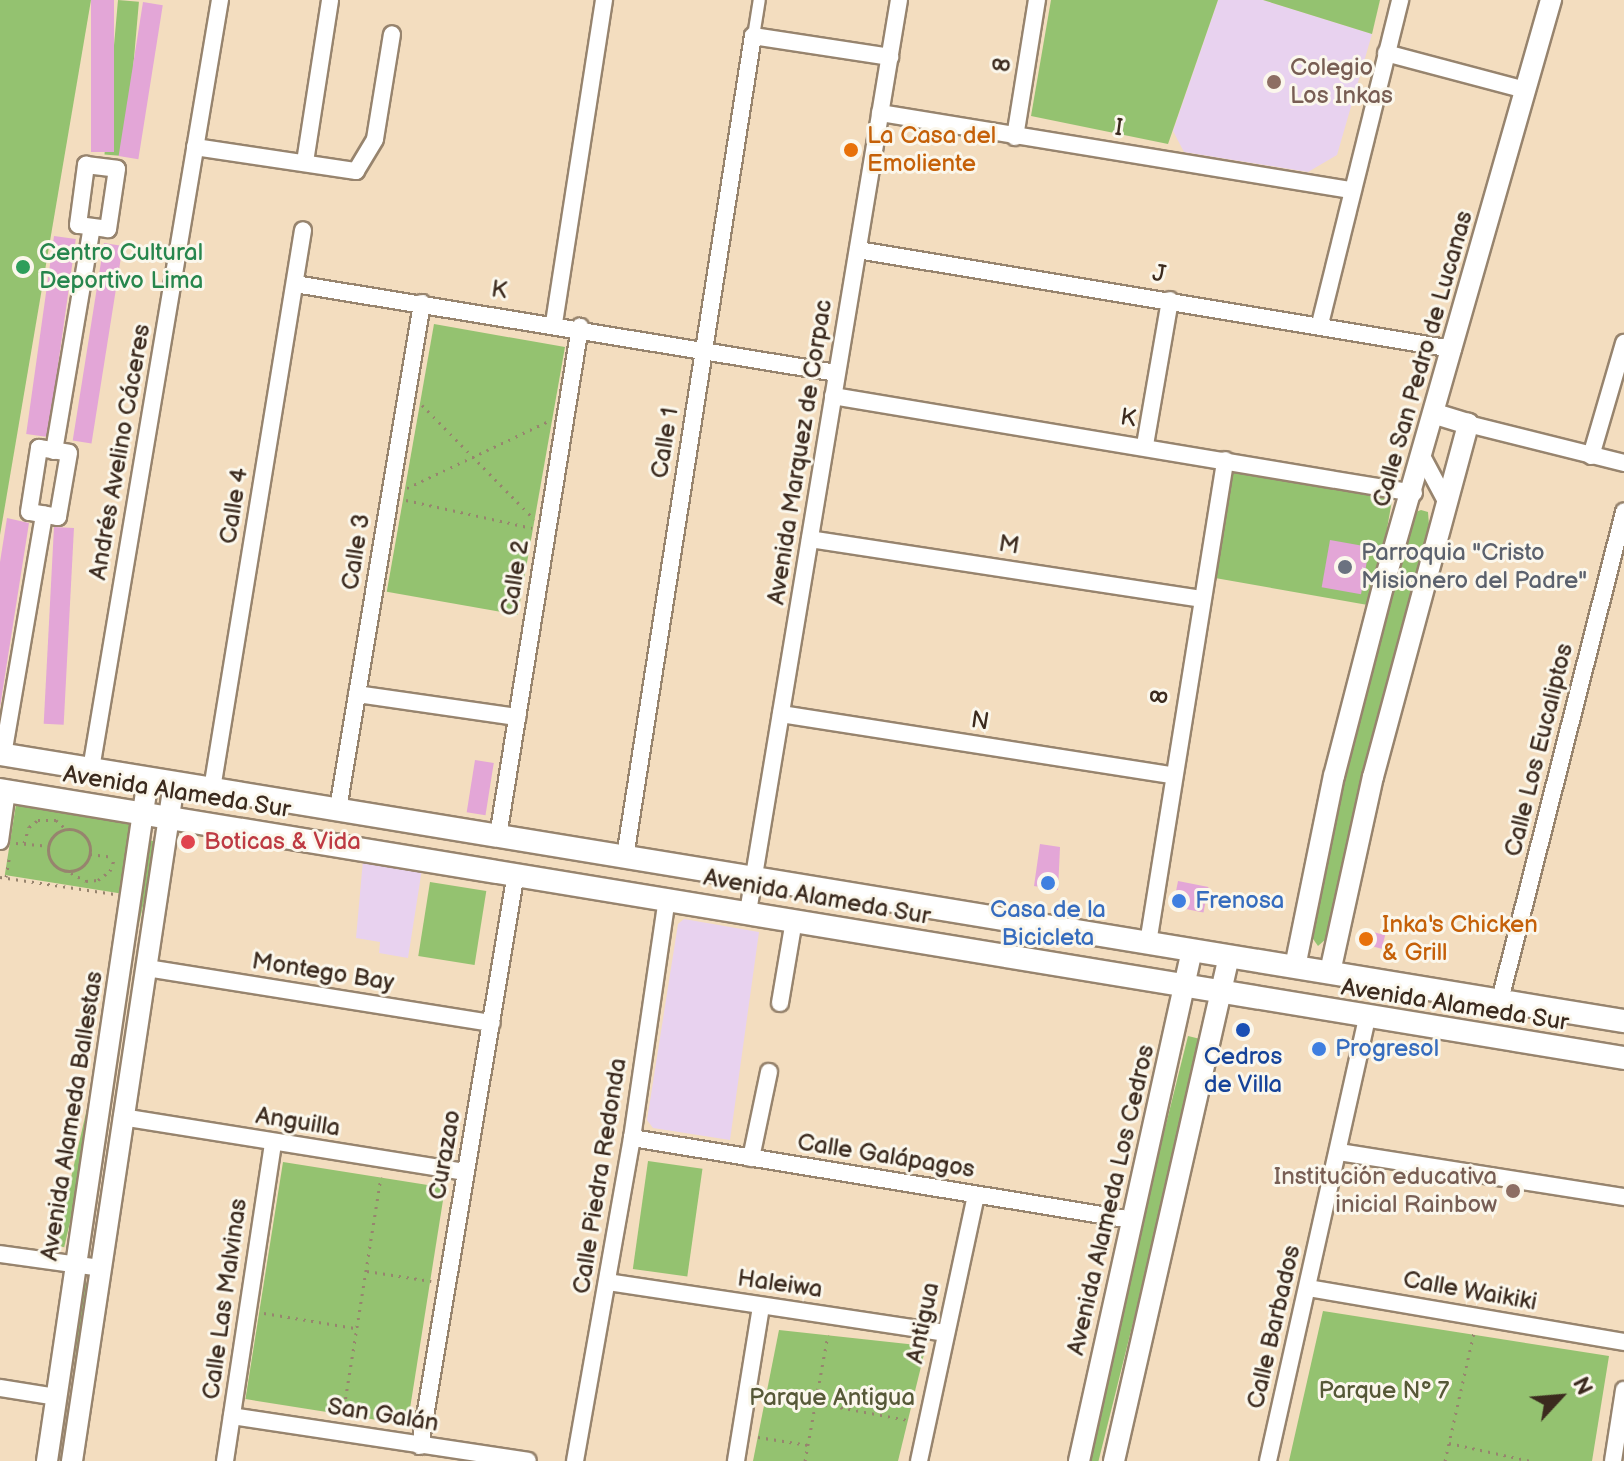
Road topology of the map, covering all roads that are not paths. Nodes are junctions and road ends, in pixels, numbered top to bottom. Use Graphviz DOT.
graph roads {
  1 [pos="220,0"];
  2 [pos="330,0"];
  3 [pos="604,0"];
  4 [pos="759,0"];
  5 [pos="899,0"];
  6 [pos="1037,0"];
  7 [pos="1400,0"];
  8 [pos="1551,0"];
  9 [pos="392,34"];
  10 [pos="753,36"];
  11 [pos="1386,53"];
  12 [pos="890,57"];
  13 [pos="1525,90"];
  14 [pos="880,113"];
  15 [pos="1015,137"];
  16 [pos="195,147"];
  17 [pos="305,162"];
  18 [pos="1351,190"];
  19 [pos="92,227"];
  20 [pos="303,230"];
  21 [pos="858,250"];
  22 [pos="295,284"];
  23 [pos="1170,300"];
  24 [pos="422,303"];
  25 [pos="554,323"];
  26 [pos="1320,324"];
  27 [pos="580,327"];
  28 [pos="1624,343"];
  29 [pos="703,349"];
  30 [pos="1453,349"];
  31 [pos="837,373"];
  32 [pos="833,396"];
  33 [pos="1435,414"];
  34 [pos="1468,424"];
  35 [pos="1145,445"];
  36 [pos="54,451"];
  37 [pos="1591,456"];
  38 [pos="1423,458"];
  39 [pos="1225,460"];
  40 [pos="1624,463"];
  41 [pos="1414,493"];
  42 [pos="1446,501"];
  43 [pos="1624,512"];
  44 [pos="44,514"];
  45 [pos="810,539"];
  46 [pos="1201,599"];
  47 [pos="357,694"];
  48 [pos="781,714"];
  49 [pos="517,717"];
  50 [pos="1,754"];
  51 [pos="91,769"];
  52 [pos="1171,775"];
  53 [pos="148,779"];
  54 [pos="174,783"];
  55 [pos="212,789"];
  56 [pos="4,791"];
  57 [pos="338,809"];
  58 [pos="143,813"];
  59 [pos="168,816"];
  60 [pos="498,836"];
  61 [pos="6,841"];
  62 [pos="625,857"];
  63 [pos="516,873"];
  64 [pos="754,878"];
  65 [pos="667,898"];
  66 [pos="748,912"];
  67 [pos="794,920"];
  68 [pos="1148,943"];
  69 [pos="1192,950"];
  70 [pos="1229,956"];
  71 [pos="1295,967"];
  72 [pos="147,968"];
  73 [pos="1330,972"];
  74 [pos="1185,988"];
  75 [pos="1221,994"];
  76 [pos="1500,1000"];
  77 [pos="780,1003"];
  78 [pos="1367,1017"];
  79 [pos="1624,1021"];
  80 [pos="492,1023"];
  81 [pos="1624,1058"];
  82 [pos="769,1072"];
  83 [pos="122,1117"];
  84 [pos="632,1138"];
  85 [pos="273,1143"];
  86 [pos="1339,1152"];
  87 [pos="751,1158"];
  88 [pos="466,1172"];
  89 [pos="976,1196"];
  90 [pos="1624,1197"];
  91 [pos="1132,1220"];
  92 [pos="0,1254"];
  93 [pos="76,1265"];
  94 [pos="101,1268"];
  95 [pos="608,1282"];
  96 [pos="1308,1288"];
  97 [pos="761,1306"];
  98 [pos="945,1333"];
  99 [pos="1624,1342"];
  100 [pos="0,1388"];
  101 [pos="1624,1390"];
  102 [pos="57,1397"];
  103 [pos="232,1416"];
  104 [pos="420,1446"];
  105 [pos="47,1461"];
  106 [pos="72,1461"];
  107 [pos="225,1461"];
  108 [pos="528,1461"];
  109 [pos="575,1461"];
  110 [pos="736,1461"];
  111 [pos="919,1461"];
  112 [pos="1079,1461"];
  113 [pos="1114,1461"];
  114 [pos="1268,1461"];
  115 [pos="1613,1461"];
  1 -- 16 [label="street, Andrés Avelino Cáceres"];
  2 -- 17 [label="street"];
  3 -- 25 [label="street"];
  4 -- 10 [label="street"];
  5 -- 12 [label="street, Avenida Marquez de Corpac"];
  6 -- 15 [label="street, 8"];
  7 -- 11 [label="street"];
  8 -- 13 [label="street, Calle San Pedro de Lucanas"];
  9 -- 17 [label="street"];
  10 -- 12 [label="street"];
  10 -- 29 [label="street, Calle 1"];
  11 -- 13 [label="street"];
  11 -- 18 [label="street"];
  12 -- 14 [label="street, Avenida Marquez de Corpac"];
  13 -- 30 [label="street, Calle San Pedro de Lucanas"];
  14 -- 15 [label="street, I"];
  14 -- 21 [label="street, Avenida Marquez de Corpac"];
  15 -- 18 [label="street, I"];
  16 -- 17 [label="street"];
  16 -- 51 [label="street, Andrés Avelino Cáceres"];
  18 -- 26 [label="street"];
  19 -- 36 [label="street"];
  20 -- 22 [label="street, Calle 4"];
  21 -- 23 [label="street, J"];
  21 -- 31 [label="street, Avenida Marquez de Corpac"];
  22 -- 24 [label="street, K"];
  22 -- 55 [label="street, Calle 4"];
  23 -- 26 [label="street, J"];
  23 -- 35 [label="street"];
  24 -- 25 [label="street, K"];
  24 -- 47 [label="street, Calle 3"];
  25 -- 27 [label="street, K"];
  26 -- 30 [label="street, J"];
  27 -- 29 [label="street, K"];
  27 -- 49 [label="street, Calle 2"];
  28 -- 37 [label="street"];
  29 -- 31 [label="street, K"];
  29 -- 62 [label="street, Calle 1"];
  30 -- 33 [label="street, Calle San Pedro de Lucanas"];
  31 -- 32 [label="street, Avenida Marquez de Corpac"];
  32 -- 35 [label="street, K"];
  32 -- 45 [label="street, Avenida Marquez de Corpac"];
  33 -- 34 [label="street"];
  33 -- 38 [label="street, Calle San Pedro de Lucanas"];
  34 -- 37 [label="street"];
  34 -- 42 [label="street"];
  35 -- 39 [label="street, K"];
  36 -- 44 [label="street"];
  36 -- 44 [label="street"];
  37 -- 40 [label="street"];
  38 -- 41 [label="street, Calle San Pedro de Lucanas"];
  38 -- 42 [label="street"];
  39 -- 41 [label="street, K"];
  39 -- 46 [label="street, 8"];
  41 -- 71 [label="street, Calle San Pedro de Lucanas"];
  42 -- 73 [label="street"];
  43 -- 76 [label="street, Calle Los Eucaliptos"];
  44 -- 50 [label="street"];
  45 -- 46 [label="street, M"];
  45 -- 48 [label="street, Avenida Marquez de Corpac"];
  46 -- 52 [label="street, 8"];
  47 -- 49 [label="street"];
  47 -- 57 [label="street, Calle 3"];
  48 -- 52 [label="street, N"];
  48 -- 64 [label="street, Avenida Marquez de Corpac"];
  49 -- 60 [label="street, Calle 2"];
  50 -- 51 [label="main road, Avenida Alameda Sur"];
  51 -- 53 [label="main road, Avenida Alameda Sur"];
  52 -- 68 [label="street, 8"];
  53 -- 54 [label="main road, Avenida Alameda Sur"];
  53 -- 58 [label="street, Avenida Alameda Ballestas"];
  54 -- 55 [label="main road, Avenida Alameda Sur"];
  54 -- 59 [label="street, Avenida Alameda Ballestas"];
  55 -- 57 [label="main road, Avenida Alameda Sur"];
  56 -- 58 [label="main road, Avenida Alameda Sur"];
  56 -- 61 [label="street"];
  57 -- 60 [label="main road, Avenida Alameda Sur"];
  58 -- 59 [label="main road, Avenida Alameda Sur"];
  58 -- 93 [label="street, Avenida Alameda Ballestas"];
  59 -- 63 [label="main road, Avenida Alameda Sur"];
  59 -- 72 [label="street, Avenida Alameda Ballestas"];
  60 -- 62 [label="main road, Avenida Alameda Sur"];
  62 -- 64 [label="main road, Avenida Alameda Sur"];
  63 -- 65 [label="main road, Avenida Alameda Sur"];
  63 -- 80 [label="street, Curazao"];
  64 -- 66 [label="street, Avenida Marquez de Corpac"];
  64 -- 68 [label="main road, Avenida Alameda Sur"];
  65 -- 66 [label="main road, Avenida Alameda Sur"];
  65 -- 84 [label="street, Calle Piedra Redonda"];
  66 -- 67 [label="main road, Avenida Alameda Sur"];
  67 -- 74 [label="main road, Avenida Alameda Sur"];
  67 -- 77 [label="street"];
  68 -- 69 [label="main road, Avenida Alameda Sur"];
  69 -- 70 [label="main road, Avenida Alameda Sur"];
  69 -- 74 [label="street, Avenida Alameda Los Cedros"];
  70 -- 71 [label="main road, Avenida Alameda Sur"];
  70 -- 75 [label="street"];
  71 -- 73 [label="main road, Avenida Alameda Sur"];
  72 -- 80 [label="street, Montego Bay"];
  72 -- 83 [label="street, Avenida Alameda Ballestas"];
  73 -- 76 [label="main road, Avenida Alameda Sur"];
  74 -- 75 [label="main road, Avenida Alameda Sur"];
  74 -- 91 [label="street, Avenida Alameda Los Cedros"];
  75 -- 78 [label="main road, Avenida Alameda Sur"];
  75 -- 113 [label="street"];
  76 -- 79 [label="main road, Avenida Alameda Sur"];
  78 -- 81 [label="main road, Avenida Alameda Sur"];
  78 -- 86 [label="street, Calle Barbados"];
  80 -- 88 [label="street, Curazao"];
  82 -- 87 [label="street"];
  83 -- 85 [label="street, Anguilla"];
  83 -- 94 [label="street, Avenida Alameda Ballestas"];
  84 -- 87 [label="street, Calle Galápagos"];
  84 -- 95 [label="street, Calle Piedra Redonda"];
  85 -- 88 [label="street, Anguilla"];
  85 -- 103 [label="street, Calle Las Malvinas"];
  86 -- 90 [label="street"];
  86 -- 96 [label="street, Calle Barbados"];
  87 -- 89 [label="street, Calle Galápagos"];
  88 -- 104 [label="street, Curazao"];
  89 -- 91 [label="street, Calle Galápagos"];
  89 -- 98 [label="street, Antigua"];
  91 -- 112 [label="street, Avenida Alameda Los Cedros"];
  92 -- 93 [label="street"];
  93 -- 94 [label="street"];
  93 -- 102 [label="street, Avenida Alameda Ballestas"];
  94 -- 106 [label="street, Avenida Alameda Ballestas"];
  95 -- 97 [label="street, Haleiwa"];
  95 -- 109 [label="street, Calle Piedra Redonda"];
  96 -- 99 [label="street, Calle Waikiki"];
  96 -- 114 [label="street, Calle Barbados"];
  97 -- 98 [label="street, Haleiwa"];
  97 -- 110 [label="street"];
  98 -- 111 [label="street, Antigua"];
  100 -- 102 [label="street"];
  101 -- 115 [label="street"];
  102 -- 105 [label="street, Avenida Alameda Ballestas"];
  103 -- 104 [label="street, San Galán"];
  103 -- 107 [label="street, Calle Las Malvinas"];
  104 -- 108 [label="street, San Galán"];
}
